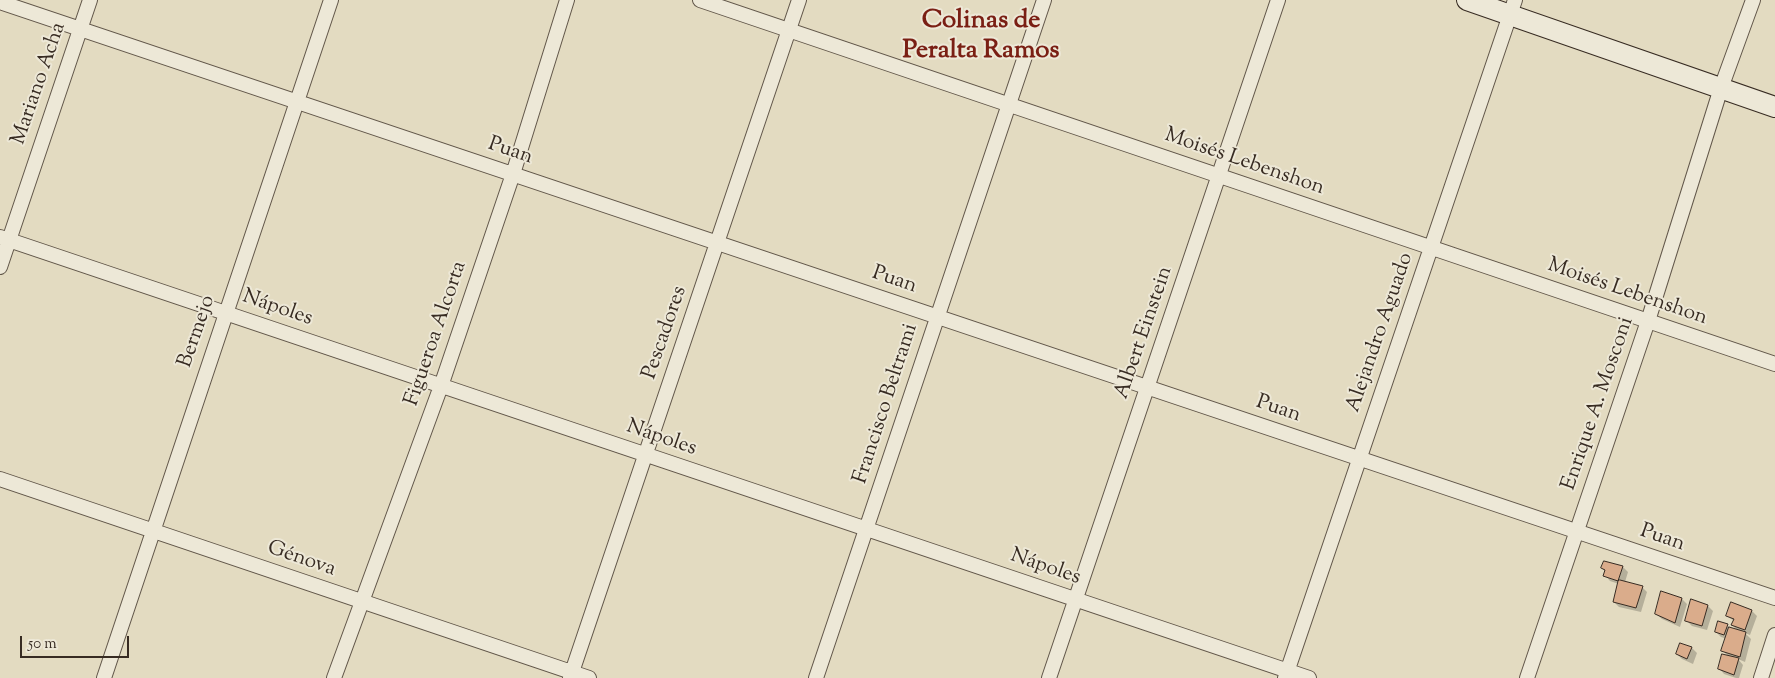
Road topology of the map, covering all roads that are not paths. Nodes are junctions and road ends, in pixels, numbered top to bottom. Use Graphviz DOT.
graph roads {
  1 [pos="90,0"];
  2 [pos="331,0"];
  3 [pos="567,0"];
  4 [pos="700,0"];
  5 [pos="799,0"];
  6 [pos="1044,0"];
  7 [pos="1278,0"];
  8 [pos="1467,0"];
  9 [pos="1753,0"];
  10 [pos="0,2"];
  11 [pos="1513,7"];
  12 [pos="80,28"];
  13 [pos="789,30"];
  14 [pos="1722,88"];
  15 [pos="297,101"];
  16 [pos="1008,104"];
  17 [pos="1775,107"];
  18 [pos="513,174"];
  19 [pos="1219,176"];
  20 [pos="5,239"];
  21 [pos="717,243"];
  22 [pos="1431,247"];
  23 [pos="0,267"];
  24 [pos="226,313"];
  25 [pos="937,316"];
  26 [pos="1648,321"];
  27 [pos="1775,364"];
  28 [pos="441,386"];
  29 [pos="1147,387"];
  30 [pos="646,455"];
  31 [pos="1360,458"];
  32 [pos="0,479"];
  33 [pos="867,529"];
  34 [pos="152,531"];
  35 [pos="1577,531"];
  36 [pos="1775,598"];
  37 [pos="1076,599"];
  38 [pos="362,601"];
  39 [pos="1775,635"];
  40 [pos="1286,674"];
  41 [pos="571,675"];
  42 [pos="104,678"];
  43 [pos="334,678"];
  44 [pos="589,678"];
  45 [pos="816,678"];
  46 [pos="1049,678"];
  47 [pos="1309,678"];
  48 [pos="1528,678"];
  49 [pos="1760,678"];
  1 -- 12 [label="street, Mariano Acha"];
  2 -- 15 [label="street, Bermejo"];
  3 -- 18 [label="street, Figueroa Alcorta"];
  4 -- 13 [label="street, Moisés Lebenshon"];
  5 -- 13 [label="street, Pescadores"];
  6 -- 16 [label="street, Francisco Beltrami"];
  7 -- 19 [label="street, Albert Einstein"];
  8 -- 11 [label="main road"];
  9 -- 14 [label="street, Enrique A. Mosconi"];
  10 -- 12 [label="street, Puan"];
  11 -- 14 [label="main road"];
  11 -- 22 [label="street, Alejandro Aguado"];
  12 -- 15 [label="street, Puan"];
  12 -- 20 [label="street, Mariano Acha"];
  13 -- 16 [label="street, Moisés Lebenshon"];
  13 -- 21 [label="street, Pescadores"];
  14 -- 17 [label="main road"];
  14 -- 26 [label="street, Enrique A. Mosconi"];
  15 -- 18 [label="street, Puan"];
  15 -- 24 [label="street, Bermejo"];
  16 -- 19 [label="street, Moisés Lebenshon"];
  16 -- 25 [label="street, Francisco Beltrami"];
  18 -- 21 [label="street, Puan"];
  18 -- 28 [label="street, Figueroa Alcorta"];
  19 -- 22 [label="street, Moisés Lebenshon"];
  19 -- 29 [label="street, Albert Einstein"];
  20 -- 23 [label="street, Mariano Acha"];
  20 -- 24 [label="street, Nápoles"];
  21 -- 25 [label="street, Puan"];
  21 -- 30 [label="street, Pescadores"];
  22 -- 26 [label="street, Moisés Lebenshon"];
  22 -- 31 [label="street, Alejandro Aguado"];
  24 -- 28 [label="street, Nápoles"];
  24 -- 34 [label="street, Bermejo"];
  25 -- 29 [label="street, Puan"];
  25 -- 33 [label="street, Francisco Beltrami"];
  26 -- 27 [label="street, Moisés Lebenshon"];
  26 -- 35 [label="street, Enrique A. Mosconi"];
  28 -- 30 [label="street, Nápoles"];
  28 -- 38 [label="street, Figueroa Alcorta"];
  29 -- 31 [label="street, Puan"];
  29 -- 37 [label="street, Albert Einstein"];
  30 -- 33 [label="street, Nápoles"];
  30 -- 41 [label="street, Pescadores"];
  31 -- 35 [label="street, Puan"];
  31 -- 40 [label="street, Alejandro Aguado"];
  32 -- 34 [label="street, Génova"];
  33 -- 37 [label="street, Nápoles"];
  33 -- 45 [label="street, Francisco Beltrami"];
  34 -- 38 [label="street, Génova"];
  34 -- 42 [label="street, Bermejo"];
  35 -- 36 [label="street, Puan"];
  35 -- 48 [label="street, Enrique A. Mosconi"];
  37 -- 40 [label="street, Nápoles"];
  37 -- 46 [label="street, Albert Einstein"];
  38 -- 41 [label="street, Génova"];
  38 -- 43 [label="street, Figueroa Alcorta"];
  39 -- 49 [label="street"];
  40 -- 47 [label="street, Nápoles"];
  41 -- 44 [label="street, Génova"];
}
